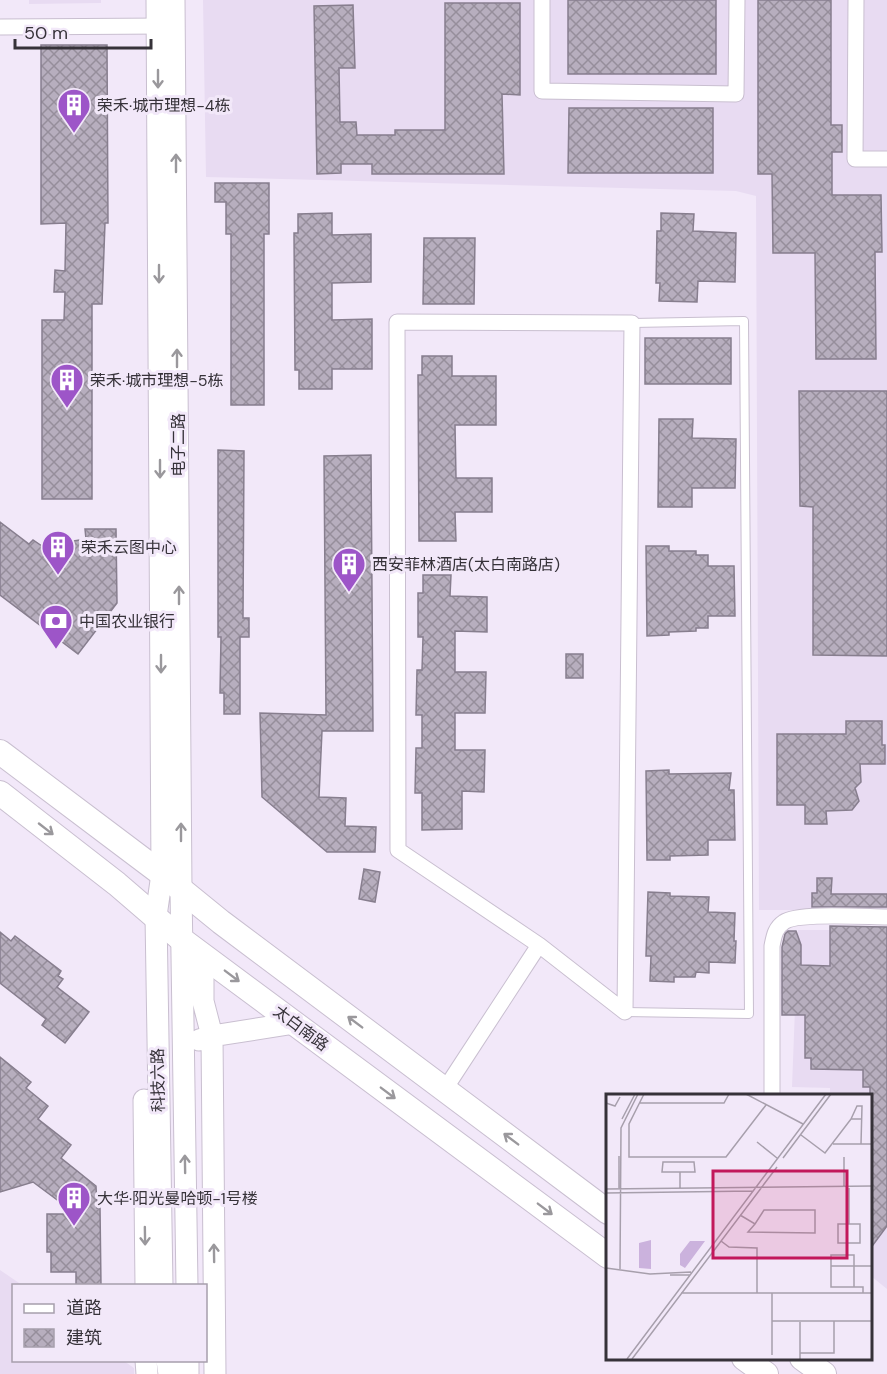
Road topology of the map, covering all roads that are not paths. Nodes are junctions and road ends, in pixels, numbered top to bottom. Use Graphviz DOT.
graph roads {
  1 [pos="157,0"];
  2 [pos="174,0"];
  3 [pos="542,0"];
  4 [pos="737,0"];
  5 [pos="856,0"];
  6 [pos="166,26"];
  7 [pos="0,27"];
  8 [pos="887,159"];
  9 [pos="632,323"];
  10 [pos="0,752"];
  11 [pos="0,793"];
  12 [pos="162,874"];
  13 [pos="182,891"];
  14 [pos="149,910"];
  15 [pos="887,916"];
  16 [pos="182,940"];
  17 [pos="539,945"];
  18 [pos="203,955"];
  19 [pos="625,1012"];
  20 [pos="295,1023"];
  21 [pos="212,1036"];
  22 [pos="184,1045"];
  23 [pos="445,1089"];
  24 [pos="772,1094"];
  25 [pos="606,1210"];
  26 [pos="606,1255"];
  27 [pos="146,1284"];
  28 [pos="162,1284"];
  29 [pos="187,1284"];
  30 [pos="745,1359"];
  31 [pos="803,1359"];
  32 [pos="215,1374"];
  33 [pos="766,1374"];
  34 [pos="824,1374"];
  1 -- 6 [label="main road, 电子二路"];
  2 -- 6 [label="main road, 电子二路"];
  3 -- 4 [label="street"];
  5 -- 8 [label="street"];
  6 -- 7 [label="street"];
  6 -- 12 [label="main road, 电子二路, one-way"];
  13 -- 6 [label="main road, 电子二路, one-way"];
  9 -- 17 [label="street"];
  9 -- 19 [label="street"];
  9 -- 19 [label="lane"];
  10 -- 12 [label="main road"];
  11 -- 14 [label="main road, 太白南路, one-way"];
  12 -- 13 [label="main road"];
  12 -- 14 [label="main road, 科技六路"];
  13 -- 16 [label="main road, 科技六路"];
  23 -- 13 [label="main road, one-way"];
  14 -- 16 [label="main road, 太白南路"];
  14 -- 27 [label="main road, one-way"];
  14 -- 28 [label="main road, 科技六路"];
  15 -- 24 [label="street"];
  16 -- 18 [label="main road, 太白南路"];
  16 -- 22 [label="main road, 科技六路"];
  17 -- 19 [label="street"];
  17 -- 23 [label="street"];
  18 -- 20 [label="main road, 太白南路, one-way"];
  18 -- 21 [label="main road"];
  20 -- 21 [label="main road"];
  20 -- 26 [label="main road, 太白南路, one-way"];
  21 -- 22 [label="main road"];
  32 -- 21 [label="main road, one-way"];
  29 -- 22 [label="main road, 科技六路, one-way"];
  25 -- 23 [label="main road, one-way"];
  30 -- 33 [label="main road"];
  31 -- 34 [label="main road"];
}
